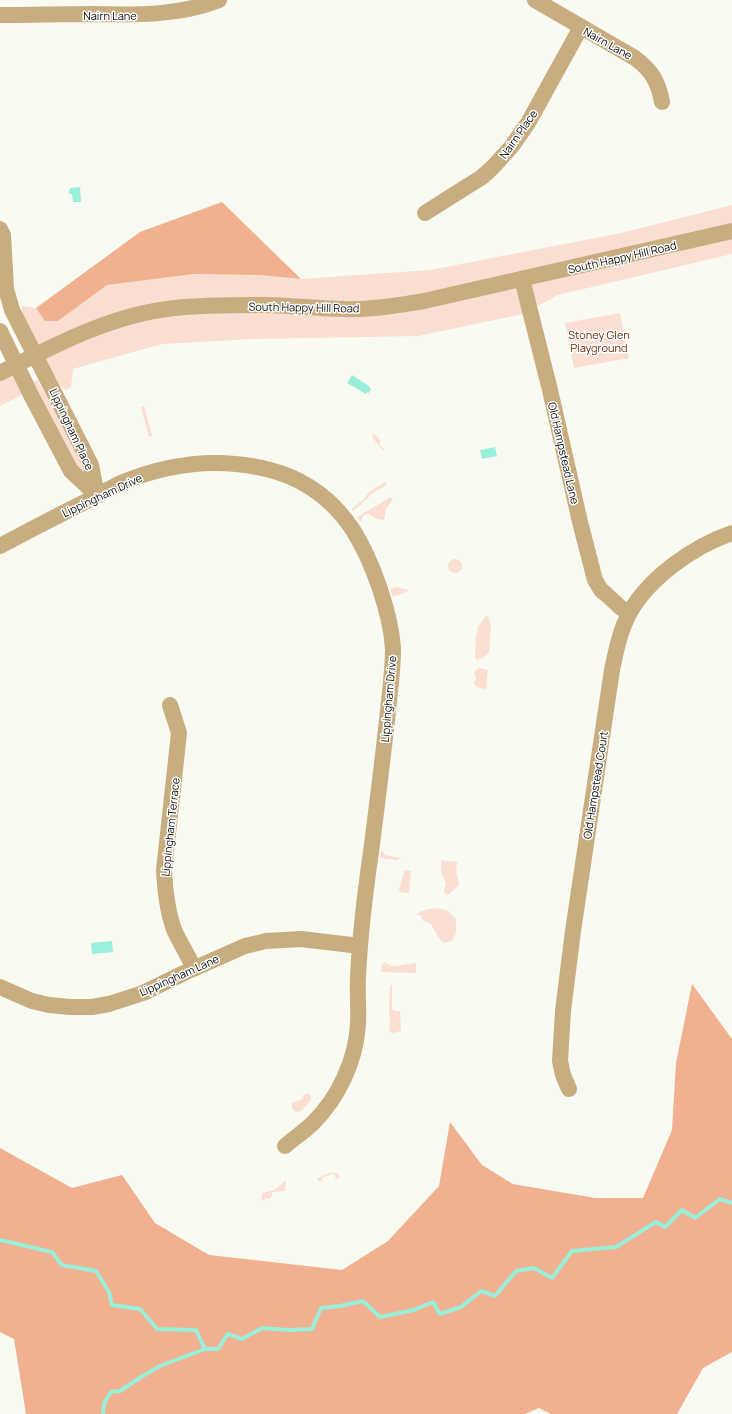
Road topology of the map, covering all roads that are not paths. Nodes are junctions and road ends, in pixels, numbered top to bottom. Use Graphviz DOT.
graph roads {
  1 [pos="218,0"];
  2 [pos="535,0"];
  3 [pos="0,15"];
  4 [pos="581,28"];
  5 [pos="662,102"];
  6 [pos="425,213"];
  7 [pos="0,229"];
  8 [pos="732,231"];
  9 [pos="522,279"];
  10 [pos="0,331"];
  11 [pos="34,355"];
  12 [pos="16,364"];
  13 [pos="0,373"];
  14 [pos="97,495"];
  15 [pos="732,533"];
  16 [pos="0,546"];
  17 [pos="630,612"];
  18 [pos="170,705"];
  19 [pos="360,946"];
  20 [pos="194,968"];
  21 [pos="0,987"];
  22 [pos="569,1089"];
  23 [pos="285,1146"];
  1 -- 3 [label="street, Nairn Lane"];
  2 -- 4 [label="street, Nairn Lane"];
  4 -- 5 [label="street, Nairn Lane"];
  4 -- 6 [label="street, Nairn Place"];
  7 -- 11 [label="street, Lippingham Place"];
  8 -- 9 [label="street, South Happy Hill Road"];
  9 -- 11 [label="street, South Happy Hill Road"];
  9 -- 17 [label="street, Old Hampstead Lane"];
  10 -- 12 [label="street, Lippingham Place"];
  11 -- 12 [label="street, South Happy Hill Road"];
  11 -- 14 [label="street, Lippingham Place"];
  12 -- 13 [label="street, South Happy Hill Road"];
  12 -- 14 [label="street, Lippingham Place"];
  14 -- 16 [label="street, Lippingham Drive"];
  14 -- 19 [label="street, Lippingham Drive"];
  15 -- 17 [label="street, Old Hampstead Court"];
  17 -- 22 [label="street, Old Hampstead Court"];
  18 -- 20 [label="street, Lippingham Terrace"];
  19 -- 20 [label="street, Lippingham Lane"];
  19 -- 23 [label="street, Lippingham Drive"];
  20 -- 21 [label="street, Lippingham Lane"];
}
